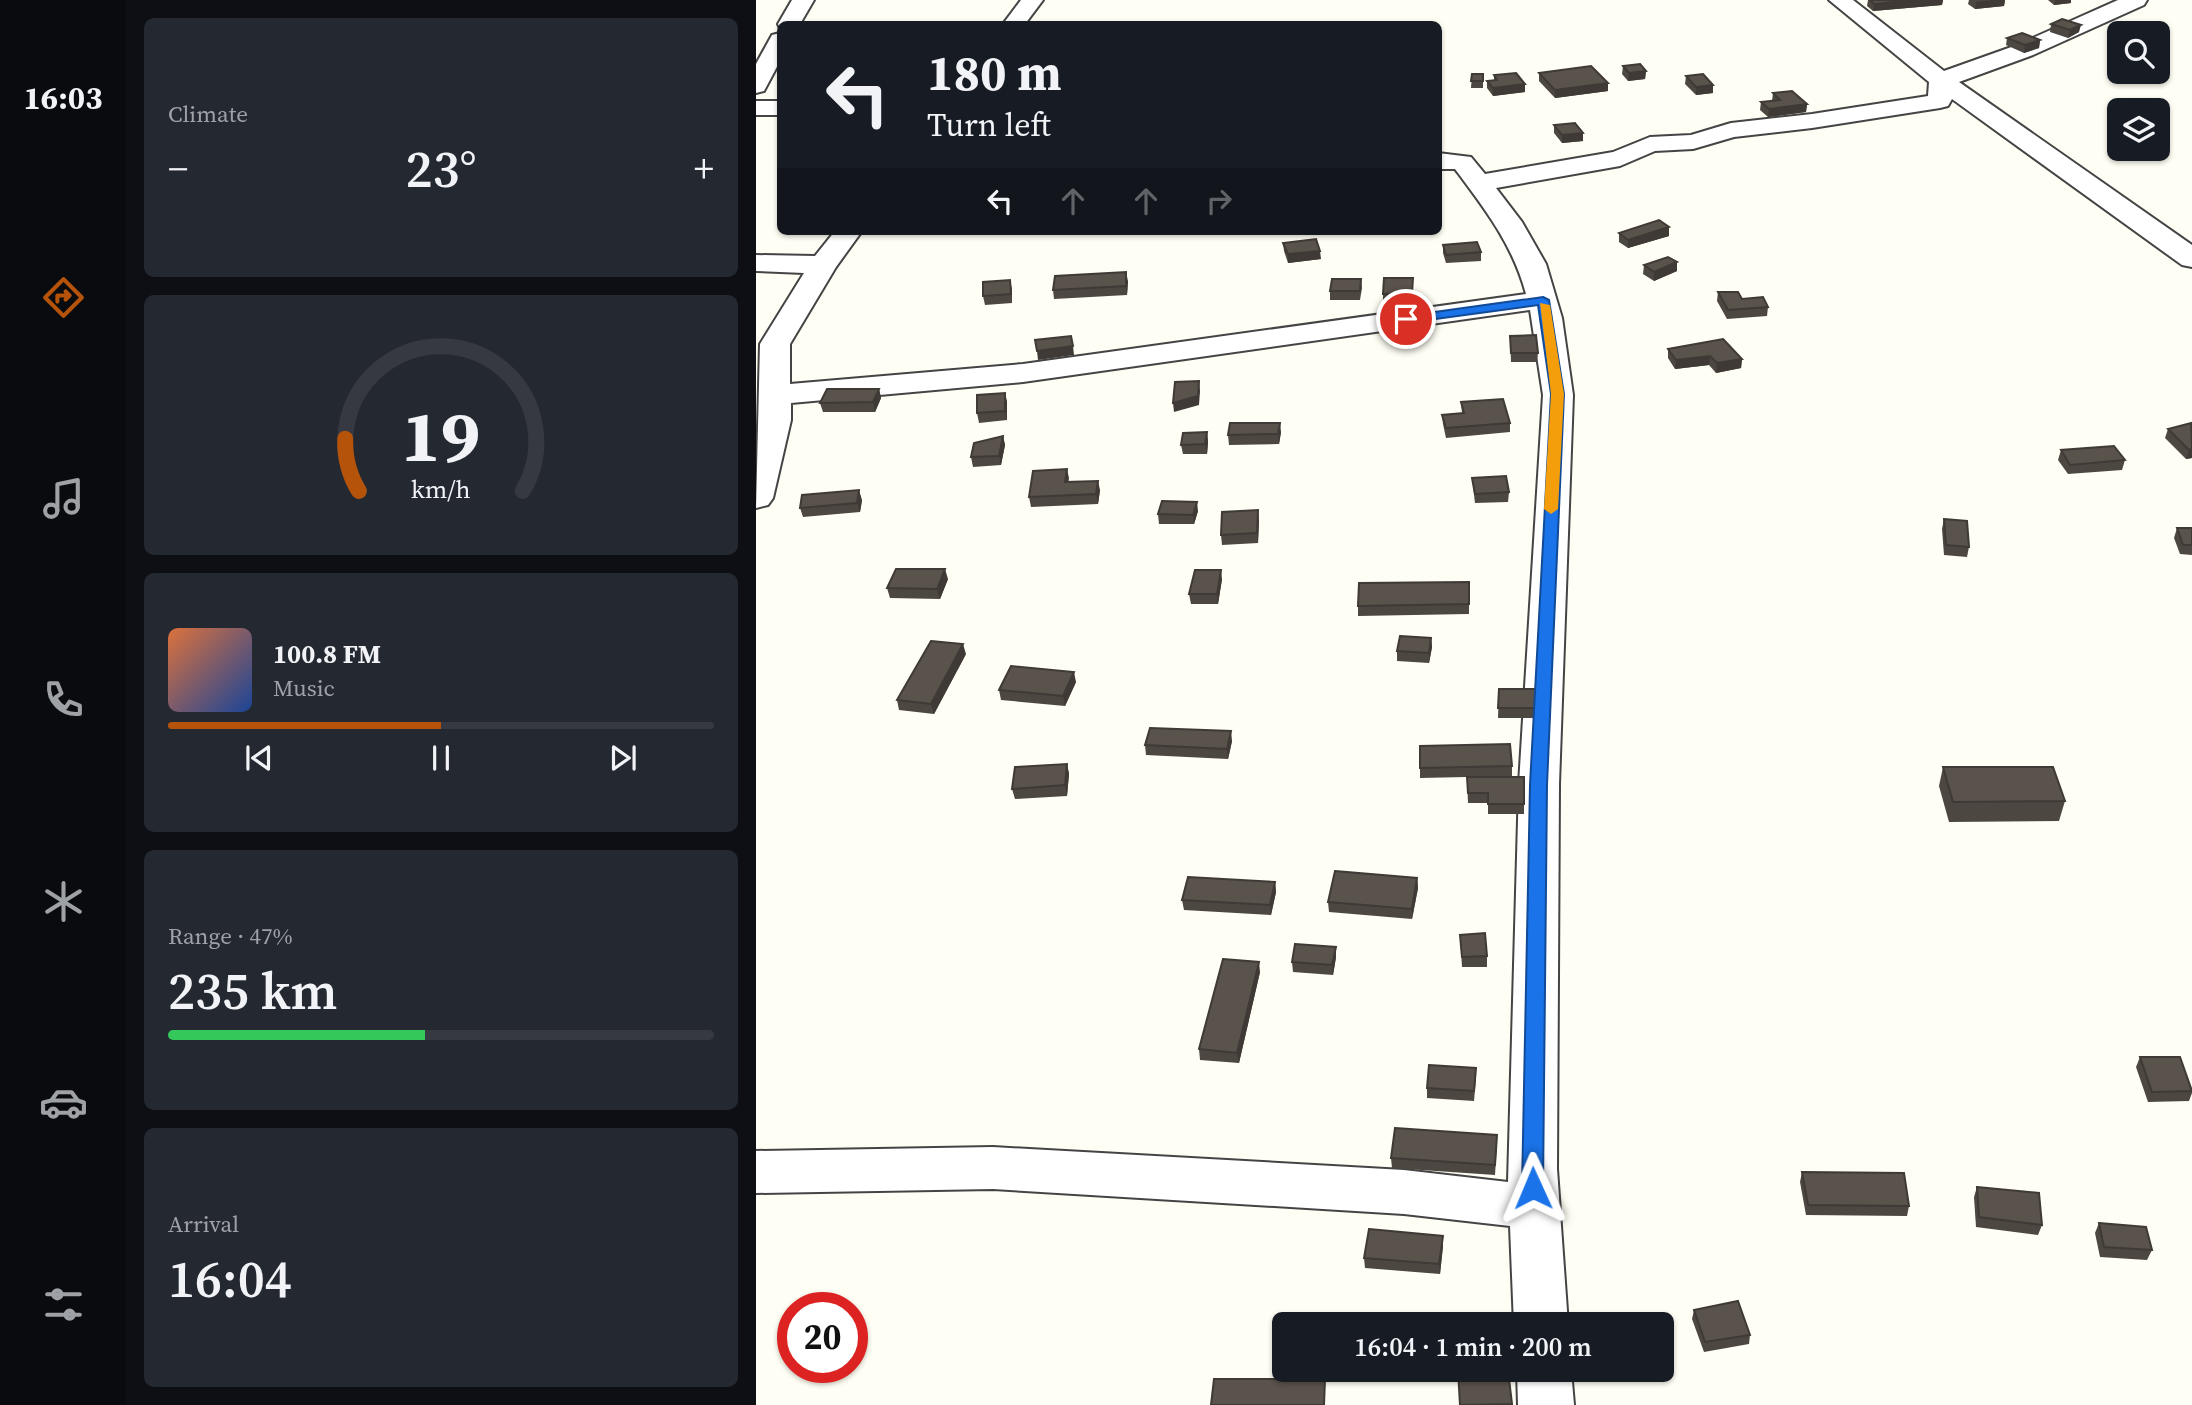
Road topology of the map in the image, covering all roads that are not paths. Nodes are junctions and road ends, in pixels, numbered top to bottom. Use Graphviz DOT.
graph roads {
  1 [pos="803,0"];
  2 [pos="1032,0"];
  3 [pos="1840,0"];
  4 [pos="2136,0"];
  5 [pos="791,21"];
  6 [pos="1016,21"];
  7 [pos="777,46"];
  8 [pos="1941,80"];
  9 [pos="756,86"];
  10 [pos="756,108"];
  11 [pos="777,108"];
  12 [pos="1442,161"];
  13 [pos="1480,183"];
  14 [pos="846,235"];
  15 [pos="2192,259"];
  16 [pos="756,263"];
  17 [pos="823,265"];
  18 [pos="1543,300"];
  19 [pos="776,394"];
  20 [pos="756,498"];
  21 [pos="756,1171"];
  22 [pos="1534,1207"];
  23 [pos="1540,1312"];
  24 [pos="1545,1382"];
  25 [pos="1546,1405"];
  1 -- 5 [label="street"];
  2 -- 6 [label="street"];
  3 -- 8 [label="street"];
  4 -- 8 [label="street"];
  7 -- 9 [label="street"];
  8 -- 13 [label="street"];
  8 -- 15 [label="street"];
  10 -- 11 [label="street"];
  12 -- 13 [label="street"];
  13 -- 18 [label="street"];
  14 -- 17 [label="street"];
  16 -- 17 [label="street"];
  17 -- 19 [label="street"];
  18 -- 19 [label="street"];
  18 -- 22 [label="street"];
  19 -- 20 [label="street"];
  21 -- 22 [label="street"];
  22 -- 23 [label="street"];
  24 -- 25 [label="street"];
}
